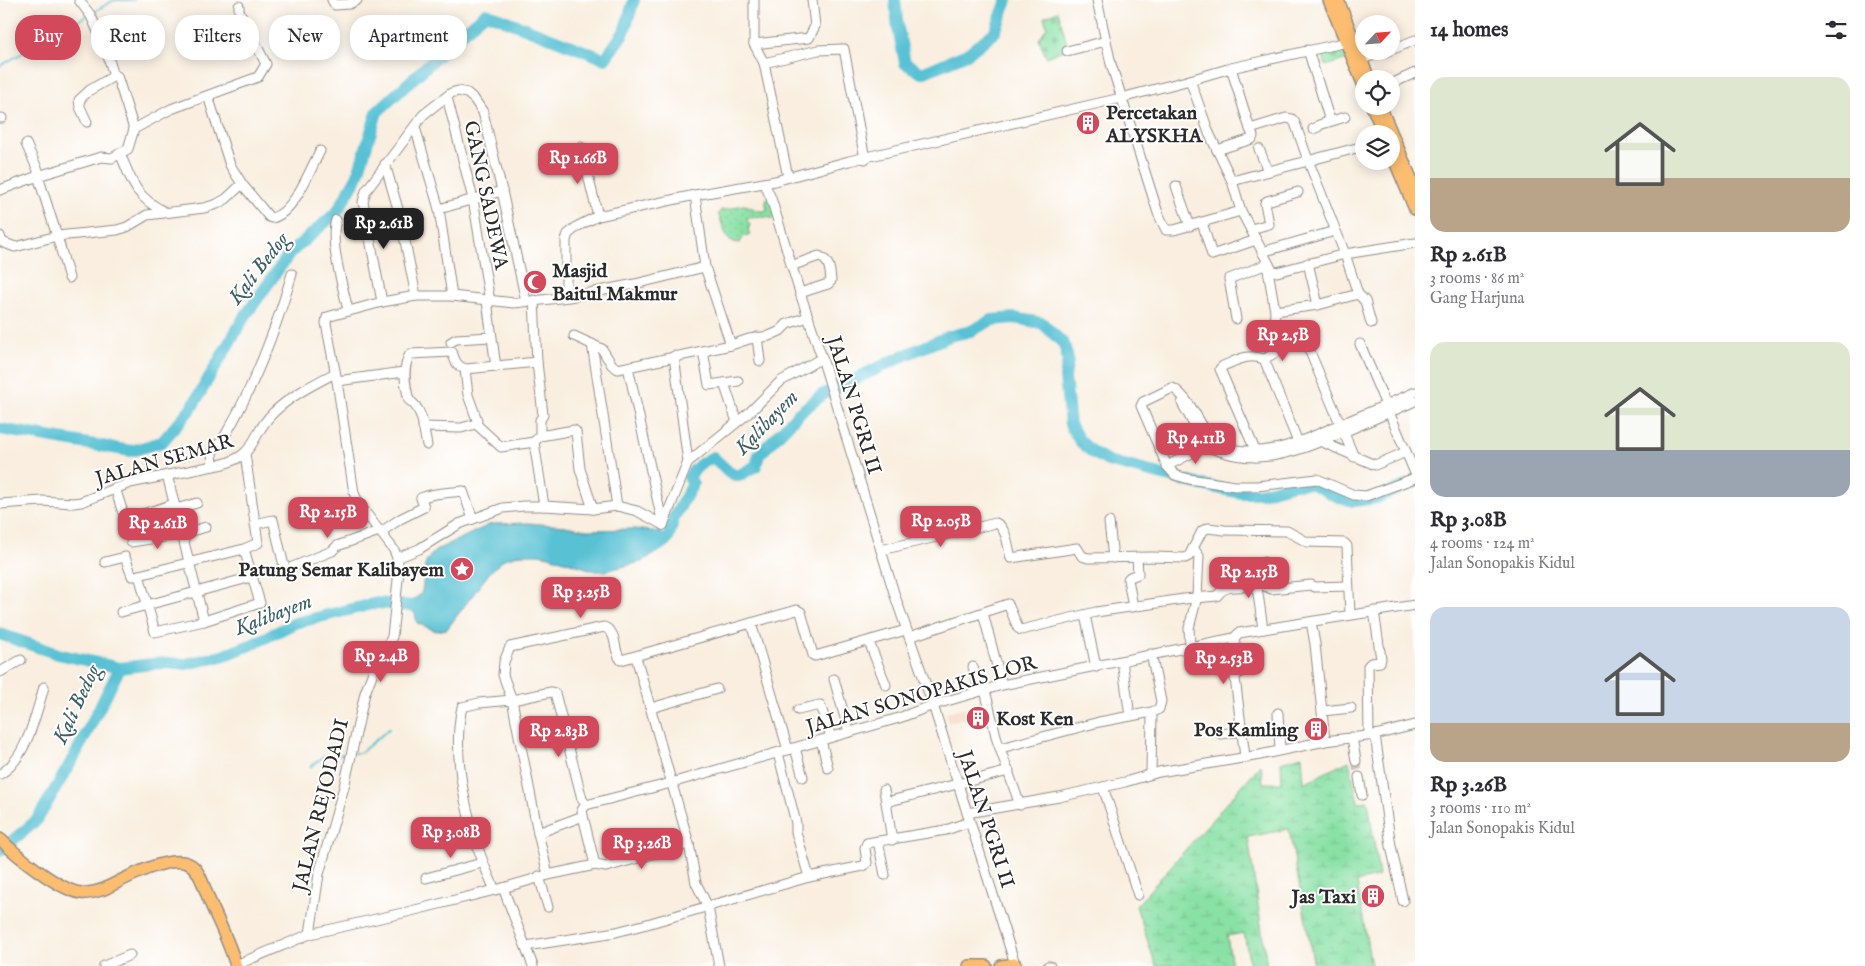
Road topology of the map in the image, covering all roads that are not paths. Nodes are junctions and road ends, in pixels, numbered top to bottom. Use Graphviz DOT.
graph roads {
  1 [pos="79,0"];
  2 [pos="332,0"];
  3 [pos="357,0"];
  4 [pos="754,0"];
  5 [pos="812,0"];
  6 [pos="1097,0"];
  7 [pos="1329,0"];
  8 [pos="1338,0"];
  9 [pos="239,6"];
  10 [pos="1415,40"];
  11 [pos="1106,41"];
  12 [pos="1350,42"];
  13 [pos="754,44"];
  14 [pos="1400,46"];
  15 [pos="1355,49"];
  16 [pos="1308,50"];
  17 [pos="1067,51"];
  18 [pos="764,63"];
  19 [pos="1231,68"];
  20 [pos="1359,70"];
  21 [pos="1415,73"];
  22 [pos="114,76"];
  23 [pos="1190,80"];
  24 [pos="1400,80"];
  25 [pos="208,96"];
  26 [pos="448,97"];
  27 [pos="1121,98"];
  28 [pos="1384,115"];
  29 [pos="1345,117"];
  30 [pos="1330,121"];
  31 [pos="87,122"];
  32 [pos="415,127"];
  33 [pos="134,129"];
  34 [pos="1250,129"];
  35 [pos="1313,129"];
  36 [pos="26,144"];
  37 [pos="581,148"];
  38 [pos="1355,148"];
  39 [pos="1259,149"];
  40 [pos="1217,150"];
  41 [pos="320,151"];
  42 [pos="120,153"];
  43 [pos="865,159"];
  44 [pos="1308,160"];
  45 [pos="385,164"];
  46 [pos="1398,170"];
  47 [pos="1268,171"];
  48 [pos="38,176"];
  49 [pos="788,177"];
  50 [pos="775,181"];
  51 [pos="1232,181"];
  52 [pos="764,183"];
  53 [pos="242,184"];
  54 [pos="1176,186"];
  55 [pos="1415,188"];
  56 [pos="0,190"];
  57 [pos="502,191"];
  58 [pos="1298,192"];
  59 [pos="695,195"];
  60 [pos="771,198"];
  61 [pos="473,199"];
  62 [pos="439,209"];
  63 [pos="1415,210"];
  64 [pos="1240,211"];
  65 [pos="165,212"];
  66 [pos="598,216"];
  67 [pos="336,220"];
  68 [pos="1202,222"];
  69 [pos="1190,226"];
  70 [pos="1251,229"];
  71 [pos="1335,230"];
  72 [pos="0,236"];
  73 [pos="57,236"];
  74 [pos="1256,240"];
  75 [pos="1415,243"];
  76 [pos="1262,252"];
  77 [pos="1345,254"];
  78 [pos="1308,263"];
  79 [pos="1267,264"];
  80 [pos="791,266"];
  81 [pos="705,267"];
  82 [pos="292,274"];
  83 [pos="69,278"];
  84 [pos="800,293"];
  85 [pos="1358,294"];
  86 [pos="416,296"];
  87 [pos="452,296"];
  88 [pos="562,296"];
  89 [pos="489,301"];
  90 [pos="530,301"];
  91 [pos="382,302"];
  92 [pos="1318,305"];
  93 [pos="348,310"];
  94 [pos="1275,311"];
  95 [pos="808,317"];
  96 [pos="1236,319"];
  97 [pos="1371,323"];
  98 [pos="1274,329"];
  99 [pos="574,336"];
  100 [pos="491,337"];
  101 [pos="758,337"];
  102 [pos="452,342"];
  103 [pos="592,344"];
  104 [pos="1360,344"];
  105 [pos="731,345"];
  106 [pos="703,351"];
  107 [pos="674,356"];
  108 [pos="822,358"];
  109 [pos="1264,359"];
  110 [pos="760,361"];
  111 [pos="537,362"];
  112 [pos="496,367"];
  113 [pos="628,367"];
  114 [pos="465,368"];
  115 [pos="404,372"];
  116 [pos="336,377"];
  117 [pos="738,381"];
  118 [pos="724,383"];
  119 [pos="1415,392"];
  120 [pos="1415,401"];
  121 [pos="1388,409"];
  122 [pos="737,422"];
  123 [pos="476,424"];
  124 [pos="422,427"];
  125 [pos="1342,428"];
  126 [pos="537,439"];
  127 [pos="1320,441"];
  128 [pos="427,445"];
  129 [pos="1209,445"];
  130 [pos="1300,446"];
  131 [pos="1406,452"];
  132 [pos="245,454"];
  133 [pos="1256,454"];
  134 [pos="1354,457"];
  135 [pos="688,462"];
  136 [pos="213,466"];
  137 [pos="1167,466"];
  138 [pos="1415,473"];
  139 [pos="168,475"];
  140 [pos="1415,478"];
  141 [pos="115,488"];
  142 [pos="197,503"];
  143 [pos="0,504"];
  144 [pos="175,506"];
  145 [pos="544,506"];
  146 [pos="617,506"];
  147 [pos="593,509"];
  148 [pos="473,519"];
  149 [pos="1109,522"];
  150 [pos="256,524"];
  151 [pos="663,525"];
  152 [pos="206,527"];
  153 [pos="380,532"];
  154 [pos="182,534"];
  155 [pos="131,542"];
  156 [pos="1193,548"];
  157 [pos="244,549"];
  158 [pos="881,550"];
  159 [pos="1137,557"];
  160 [pos="397,558"];
  161 [pos="1112,558"];
  162 [pos="105,562"];
  163 [pos="188,562"];
  164 [pos="1264,562"];
  165 [pos="139,575"];
  166 [pos="252,577"];
  167 [pos="1260,586"];
  168 [pos="1348,586"];
  169 [pos="196,592"];
  170 [pos="1197,597"];
  171 [pos="146,605"];
  172 [pos="1415,605"];
  173 [pos="1133,607"];
  174 [pos="1374,611"];
  175 [pos="121,612"];
  176 [pos="983,613"];
  177 [pos="1085,615"];
  178 [pos="1350,615"];
  179 [pos="204,621"];
  180 [pos="752,622"];
  181 [pos="1310,622"];
  182 [pos="1263,629"];
  183 [pos="907,633"];
  184 [pos="1234,638"];
  185 [pos="869,642"];
  186 [pos="1190,646"];
  187 [pos="1151,654"];
  188 [pos="636,656"];
  189 [pos="21,660"];
  190 [pos="1122,661"];
  191 [pos="973,667"];
  192 [pos="1096,667"];
  193 [pos="1194,669"];
  194 [pos="0,672"];
  195 [pos="834,678"];
  196 [pos="886,685"];
  197 [pos="1002,685"];
  198 [pos="44,688"];
  199 [pos="717,689"];
  200 [pos="982,691"];
  201 [pos="512,700"];
  202 [pos="933,705"];
  203 [pos="650,708"];
  204 [pos="1351,708"];
  205 [pos="798,710"];
  206 [pos="1155,710"];
  207 [pos="1323,711"];
  208 [pos="1278,713"];
  209 [pos="1130,716"];
  210 [pos="1415,725"];
  211 [pos="1242,731"];
  212 [pos="850,732"];
  213 [pos="1221,734"];
  214 [pos="1372,735"];
  215 [pos="830,737"];
  216 [pos="1352,737"];
  217 [pos="821,740"];
  218 [pos="1325,742"];
  219 [pos="1001,748"];
  220 [pos="792,749"];
  221 [pos="1280,750"];
  222 [pos="778,753"];
  223 [pos="1246,757"];
  224 [pos="1356,761"];
  225 [pos="828,768"];
  226 [pos="1009,771"];
  227 [pos="0,774"];
  228 [pos="1151,774"];
  229 [pos="803,777"];
  230 [pos="1359,777"];
  231 [pos="671,783"];
  232 [pos="958,785"];
  233 [pos="1103,788"];
  234 [pos="884,790"];
  235 [pos="1362,795"];
  236 [pos="886,802"];
  237 [pos="586,805"];
  238 [pos="1020,805"];
  239 [pos="583,816"];
  240 [pos="968,818"];
  241 [pos="538,833"];
  242 [pos="0,839"];
  243 [pos="892,840"];
  244 [pos="878,841"];
  245 [pos="689,844"];
  246 [pos="482,863"];
  247 [pos="595,864"];
  248 [pos="886,875"];
  249 [pos="544,876"];
  250 [pos="426,878"];
  251 [pos="809,878"];
  252 [pos="498,889"];
  253 [pos="1138,895"];
  254 [pos="1403,901"];
  255 [pos="548,907"];
  256 [pos="708,907"];
  257 [pos="310,934"];
  258 [pos="526,946"];
  259 [pos="130,955"];
  260 [pos="236,965"];
  261 [pos="1016,965"];
  262 [pos="104,966"];
  263 [pos="533,966"];
  264 [pos="719,966"];
  265 [pos="971,966"];
  266 [pos="986,966"];
  267 [pos="1001,966"];
  1 -- 22 [label="street"];
  2 -- 3 [label="street"];
  4 -- 13 [label="street"];
  5 -- 13 [label="street"];
  6 -- 11 [label="street"];
  7 -- 12 [label="main road"];
  8 -- 12 [label="main road"];
  9 -- 25 [label="street"];
  10 -- 14 [label="street"];
  11 -- 17 [label="street"];
  11 -- 27 [label="street"];
  12 -- 15 [label="main road"];
  12 -- 16 [label="street"];
  12 -- 20 [label="main road"];
  13 -- 18 [label="street"];
  16 -- 19 [label="street"];
  16 -- 30 [label="street"];
  18 -- 43 [label="street"];
  18 -- 49 [label="street"];
  19 -- 23 [label="street"];
  19 -- 34 [label="street"];
  21 -- 24 [label="street"];
  22 -- 31 [label="street"];
  22 -- 33 [label="street"];
  23 -- 27 [label="street"];
  23 -- 40 [label="street"];
  25 -- 33 [label="street"];
  25 -- 53 [label="street"];
  26 -- 32 [label="street"];
  26 -- 57 [label="street"];
  26 -- 61 [label="street, GANG SADEWA"];
  27 -- 43 [label="street"];
  27 -- 69 [label="street"];
  28 -- 55 [label="main road"];
  29 -- 30 [label="street"];
  30 -- 35 [label="street"];
  32 -- 45 [label="street"];
  32 -- 62 [label="street"];
  33 -- 42 [label="street"];
  34 -- 40 [label="street"];
  34 -- 44 [label="street"];
  36 -- 48 [label="street"];
  37 -- 66 [label="street"];
  38 -- 44 [label="street"];
  39 -- 47 [label="street"];
  40 -- 51 [label="street"];
  41 -- 53 [label="street"];
  42 -- 48 [label="street"];
  42 -- 65 [label="street"];
  43 -- 49 [label="street"];
  44 -- 47 [label="street"];
  44 -- 71 [label="street"];
  45 -- 86 [label="street"];
  45 -- 91 [label="street"];
  46 -- 63 [label="main road"];
  47 -- 51 [label="street"];
  48 -- 56 [label="street"];
  48 -- 73 [label="street"];
  49 -- 50 [label="street"];
  50 -- 52 [label="street"];
  50 -- 60 [label="street, JALAN PGRI II"];
  51 -- 64 [label="street"];
  52 -- 59 [label="street"];
  52 -- 60 [label="street, JALAN PGRI II"];
  53 -- 65 [label="street"];
  54 -- 69 [label="street"];
  57 -- 61 [label="street"];
  57 -- 90 [label="street"];
  58 -- 70 [label="street"];
  59 -- 66 [label="street"];
  59 -- 81 [label="street"];
  60 -- 80 [label="street, JALAN PGRI II"];
  61 -- 62 [label="street"];
  61 -- 89 [label="street, GANG SADEWA"];
  62 -- 87 [label="street"];
  64 -- 68 [label="street"];
  64 -- 70 [label="street"];
  65 -- 73 [label="street"];
  66 -- 88 [label="street"];
  67 -- 93 [label="street"];
  68 -- 69 [label="street"];
  68 -- 74 [label="street"];
  70 -- 74 [label="street"];
  71 -- 76 [label="street"];
  71 -- 77 [label="street"];
  72 -- 73 [label="street"];
  73 -- 83 [label="street"];
  74 -- 76 [label="street"];
  75 -- 77 [label="street"];
  76 -- 79 [label="street"];
  77 -- 78 [label="street"];
  77 -- 85 [label="street"];
  78 -- 79 [label="street"];
  78 -- 92 [label="street"];
  79 -- 94 [label="street"];
  79 -- 96 [label="street"];
  80 -- 84 [label="street, JALAN PGRI II"];
  80 -- 84 [label="street"];
  81 -- 88 [label="street"];
  81 -- 105 [label="street"];
  82 -- 136 [label="street"];
  84 -- 95 [label="street, JALAN PGRI II"];
  85 -- 92 [label="street"];
  85 -- 97 [label="street"];
  86 -- 87 [label="street"];
  86 -- 91 [label="street"];
  87 -- 89 [label="street"];
  88 -- 90 [label="street"];
  89 -- 90 [label="street"];
  89 -- 100 [label="street, GANG SADEWA"];
  90 -- 111 [label="street"];
  91 -- 93 [label="street"];
  92 -- 94 [label="street"];
  93 -- 116 [label="street"];
  94 -- 98 [label="street"];
  95 -- 101 [label="street"];
  95 -- 108 [label="street, JALAN PGRI II"];
  99 -- 103 [label="street"];
  100 -- 102 [label="street"];
  100 -- 112 [label="street, GANG SADEWA"];
  101 -- 105 [label="street"];
  101 -- 110 [label="street"];
  103 -- 113 [label="street"];
  103 -- 146 [label="street"];
  104 -- 121 [label="street"];
  105 -- 106 [label="street"];
  106 -- 107 [label="street"];
  106 -- 118 [label="street"];
  107 -- 113 [label="street"];
  107 -- 135 [label="street"];
  108 -- 122 [label="street"];
  108 -- 158 [label="street, JALAN PGRI II"];
  109 -- 125 [label="street"];
  109 -- 130 [label="street"];
  109 -- 133 [label="street"];
  111 -- 112 [label="street"];
  111 -- 126 [label="street"];
  112 -- 114 [label="street"];
  113 -- 151 [label="street"];
  114 -- 115 [label="street"];
  114 -- 123 [label="street"];
  115 -- 116 [label="street, JALAN SEMAR"];
  115 -- 124 [label="street"];
  116 -- 132 [label="street, JALAN SEMAR"];
  116 -- 153 [label="street"];
  117 -- 118 [label="street"];
  118 -- 122 [label="street"];
  119 -- 121 [label="street"];
  120 -- 121 [label="street"];
  121 -- 125 [label="street"];
  121 -- 131 [label="street"];
  122 -- 135 [label="street"];
  123 -- 124 [label="street"];
  123 -- 126 [label="street"];
  124 -- 128 [label="street"];
  125 -- 127 [label="street"];
  125 -- 130 [label="street"];
  125 -- 134 [label="street"];
  126 -- 145 [label="street"];
  126 -- 147 [label="street"];
  127 -- 130 [label="street"];
  127 -- 134 [label="street"];
  129 -- 133 [label="street"];
  129 -- 137 [label="street"];
  129 -- 137 [label="street"];
  130 -- 133 [label="street"];
  131 -- 134 [label="street"];
  131 -- 138 [label="street"];
  132 -- 136 [label="street, JALAN SEMAR"];
  132 -- 150 [label="street"];
  135 -- 151 [label="street"];
  136 -- 139 [label="street, JALAN SEMAR"];
  137 -- 140 [label="street"];
  139 -- 141 [label="street, JALAN SEMAR"];
  139 -- 144 [label="street"];
  141 -- 143 [label="street, JALAN SEMAR"];
  141 -- 144 [label="street"];
  142 -- 144 [label="street"];
  144 -- 154 [label="street"];
  145 -- 147 [label="street"];
  145 -- 148 [label="street"];
  146 -- 147 [label="street"];
  146 -- 151 [label="street"];
  148 -- 153 [label="street"];
  148 -- 160 [label="street"];
  149 -- 161 [label="street"];
  150 -- 153 [label="street"];
  150 -- 157 [label="street"];
  152 -- 154 [label="street"];
  153 -- 160 [label="street"];
  154 -- 155 [label="street"];
  154 -- 163 [label="street"];
  156 -- 159 [label="street"];
  156 -- 168 [label="street"];
  156 -- 170 [label="street"];
  157 -- 163 [label="street"];
  157 -- 166 [label="street"];
  158 -- 161 [label="street"];
  158 -- 183 [label="street, JALAN PGRI II"];
  159 -- 161 [label="street"];
  159 -- 173 [label="street"];
  160 -- 257 [label="street, JALAN REJODADI"];
  162 -- 165 [label="street"];
  163 -- 165 [label="street"];
  163 -- 169 [label="street"];
  164 -- 167 [label="street"];
  165 -- 171 [label="street"];
  166 -- 169 [label="street"];
  166 -- 179 [label="street"];
  167 -- 168 [label="street"];
  167 -- 170 [label="street"];
  167 -- 182 [label="street"];
  168 -- 178 [label="street"];
  169 -- 171 [label="street"];
  169 -- 179 [label="street"];
  170 -- 173 [label="street"];
  170 -- 186 [label="street"];
  171 -- 175 [label="street"];
  171 -- 179 [label="street"];
  172 -- 174 [label="street, JALAN SONOPAKIS LOR"];
  173 -- 177 [label="street"];
  174 -- 178 [label="street, JALAN SONOPAKIS LOR"];
  174 -- 214 [label="street"];
  176 -- 177 [label="street"];
  176 -- 183 [label="street"];
  176 -- 197 [label="street"];
  177 -- 192 [label="street"];
  178 -- 181 [label="street, JALAN SONOPAKIS LOR"];
  180 -- 185 [label="street"];
  180 -- 188 [label="street"];
  180 -- 220 [label="street"];
  181 -- 182 [label="street, JALAN SONOPAKIS LOR"];
  181 -- 207 [label="street"];
  182 -- 184 [label="street, JALAN SONOPAKIS LOR"];
  183 -- 185 [label="street"];
  183 -- 202 [label="street, JALAN PGRI II"];
  184 -- 186 [label="street, JALAN SONOPAKIS LOR"];
  184 -- 211 [label="street"];
  185 -- 196 [label="street"];
  186 -- 187 [label="street, JALAN SONOPAKIS LOR"];
  186 -- 193 [label="street"];
  187 -- 190 [label="street, JALAN SONOPAKIS LOR"];
  187 -- 206 [label="street"];
  188 -- 201 [label="street"];
  188 -- 203 [label="street"];
  189 -- 194 [label="street"];
  190 -- 192 [label="street, JALAN SONOPAKIS LOR"];
  190 -- 209 [label="street"];
  191 -- 200 [label="street"];
  192 -- 197 [label="street, JALAN SONOPAKIS LOR"];
  195 -- 212 [label="street"];
  197 -- 200 [label="street, JALAN SONOPAKIS LOR"];
  198 -- 227 [label="street"];
  199 -- 203 [label="street"];
  200 -- 202 [label="street, JALAN SONOPAKIS LOR"];
  200 -- 219 [label="street"];
  201 -- 237 [label="street"];
  201 -- 241 [label="street"];
  201 -- 246 [label="street"];
  202 -- 212 [label="street, JALAN SONOPAKIS LOR"];
  202 -- 232 [label="street, JALAN PGRI II"];
  203 -- 231 [label="street"];
  204 -- 207 [label="street"];
  205 -- 215 [label="street"];
  206 -- 209 [label="street"];
  206 -- 228 [label="street"];
  207 -- 218 [label="street"];
  208 -- 221 [label="street"];
  209 -- 219 [label="street"];
  210 -- 214 [label="street"];
  211 -- 213 [label="street"];
  211 -- 223 [label="street"];
  212 -- 215 [label="street, JALAN SONOPAKIS LOR"];
  214 -- 216 [label="street"];
  214 -- 254 [label="street"];
  215 -- 217 [label="street, JALAN SONOPAKIS LOR"];
  216 -- 218 [label="street"];
  216 -- 224 [label="street"];
  217 -- 220 [label="street, JALAN SONOPAKIS LOR"];
  217 -- 225 [label="street"];
  218 -- 221 [label="street"];
  219 -- 226 [label="street"];
  220 -- 222 [label="street, JALAN SONOPAKIS LOR"];
  220 -- 229 [label="street"];
  221 -- 223 [label="street"];
  222 -- 231 [label="street, JALAN SONOPAKIS LOR"];
  222 -- 251 [label="street"];
  223 -- 228 [label="street"];
  226 -- 232 [label="street"];
  226 -- 238 [label="street"];
  228 -- 233 [label="street"];
  230 -- 235 [label="street"];
  231 -- 237 [label="street, JALAN SONOPAKIS LOR"];
  231 -- 245 [label="street"];
  232 -- 236 [label="street"];
  232 -- 240 [label="street, JALAN PGRI II"];
  233 -- 238 [label="street"];
  233 -- 253 [label="street"];
  234 -- 236 [label="street"];
  236 -- 243 [label="street"];
  237 -- 239 [label="street"];
  238 -- 240 [label="street"];
  239 -- 241 [label="street"];
  239 -- 247 [label="street"];
  240 -- 243 [label="street"];
  240 -- 261 [label="street, JALAN PGRI II"];
  241 -- 249 [label="street"];
  242 -- 260 [label="main road"];
  243 -- 244 [label="street"];
  244 -- 248 [label="street"];
  244 -- 251 [label="street"];
  245 -- 247 [label="street"];
  245 -- 256 [label="street"];
  246 -- 250 [label="street"];
  246 -- 252 [label="street"];
  247 -- 249 [label="street"];
  249 -- 252 [label="street"];
  249 -- 255 [label="street"];
  251 -- 256 [label="street"];
  252 -- 257 [label="street"];
  252 -- 258 [label="street"];
  256 -- 258 [label="street"];
  256 -- 264 [label="street"];
  257 -- 260 [label="street"];
  258 -- 263 [label="street"];
  259 -- 262 [label="street"];
  261 -- 267 [label="main road"];
  265 -- 266 [label="main road"];
}
